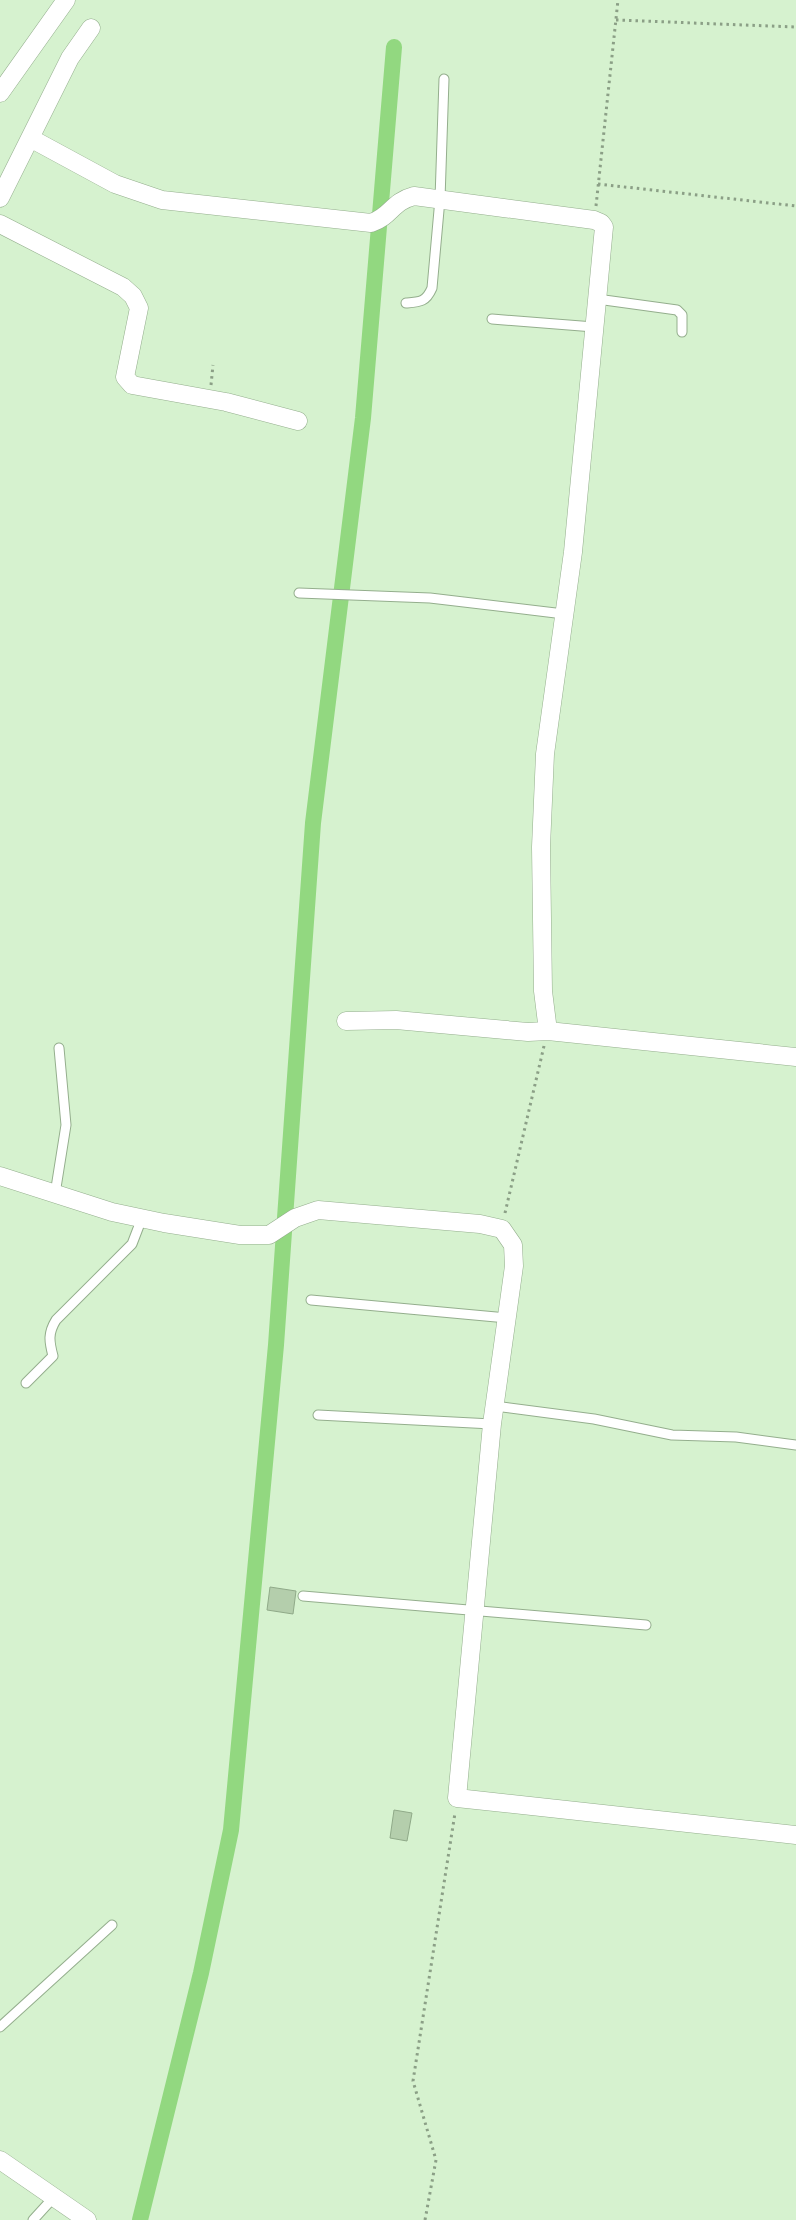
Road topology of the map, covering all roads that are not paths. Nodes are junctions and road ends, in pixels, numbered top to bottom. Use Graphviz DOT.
graph roads {
  1 [pos="66,0"];
  2 [pos="91,28"];
  3 [pos="444,79"];
  4 [pos="0,93"];
  5 [pos="30,138"];
  6 [pos="0,198"];
  7 [pos="440,199"];
  8 [pos="0,224"];
  9 [pos="597,299"];
  10 [pos="406,303"];
  11 [pos="492,319"];
  12 [pos="594,327"];
  13 [pos="682,332"];
  14 [pos="298,421"];
  15 [pos="299,593"];
  16 [pos="564,614"];
  17 [pos="346,1020"];
  18 [pos="548,1031"];
  19 [pos="59,1048"];
  20 [pos="796,1057"];
  21 [pos="0,1176"];
  22 [pos="55,1194"];
  23 [pos="142,1218"];
  24 [pos="311,1300"];
  25 [pos="507,1318"];
  26 [pos="26,1383"];
  27 [pos="495,1406"];
  28 [pos="318,1415"];
  29 [pos="492,1424"];
  30 [pos="796,1445"];
  31 [pos="303,1596"];
  32 [pos="473,1612"];
  33 [pos="646,1625"];
  34 [pos="796,1835"];
  35 [pos="112,1925"];
  36 [pos="0,2027"];
  37 [pos="0,2160"];
  38 [pos="54,2198"];
  39 [pos="33,2220"];
  40 [pos="87,2220"];
  1 -- 4 [label="street"];
  2 -- 5 [label="street"];
  3 -- 7 [label="lane"];
  5 -- 6 [label="street"];
  5 -- 7 [label="street"];
  7 -- 9 [label="street"];
  7 -- 10 [label="lane"];
  8 -- 14 [label="street"];
  9 -- 12 [label="street"];
  9 -- 13 [label="lane"];
  11 -- 12 [label="lane"];
  12 -- 16 [label="street"];
  15 -- 16 [label="lane"];
  16 -- 18 [label="street"];
  17 -- 18 [label="street"];
  18 -- 20 [label="street"];
  19 -- 22 [label="lane"];
  21 -- 22 [label="street"];
  22 -- 23 [label="street"];
  23 -- 25 [label="street"];
  23 -- 26 [label="lane"];
  24 -- 25 [label="lane"];
  25 -- 27 [label="street"];
  27 -- 29 [label="street"];
  27 -- 30 [label="lane"];
  28 -- 29 [label="lane"];
  29 -- 32 [label="street"];
  31 -- 32 [label="lane"];
  32 -- 33 [label="lane"];
  32 -- 34 [label="street"];
  35 -- 36 [label="lane"];
  37 -- 38 [label="street"];
  38 -- 39 [label="lane"];
  38 -- 40 [label="street"];
}
